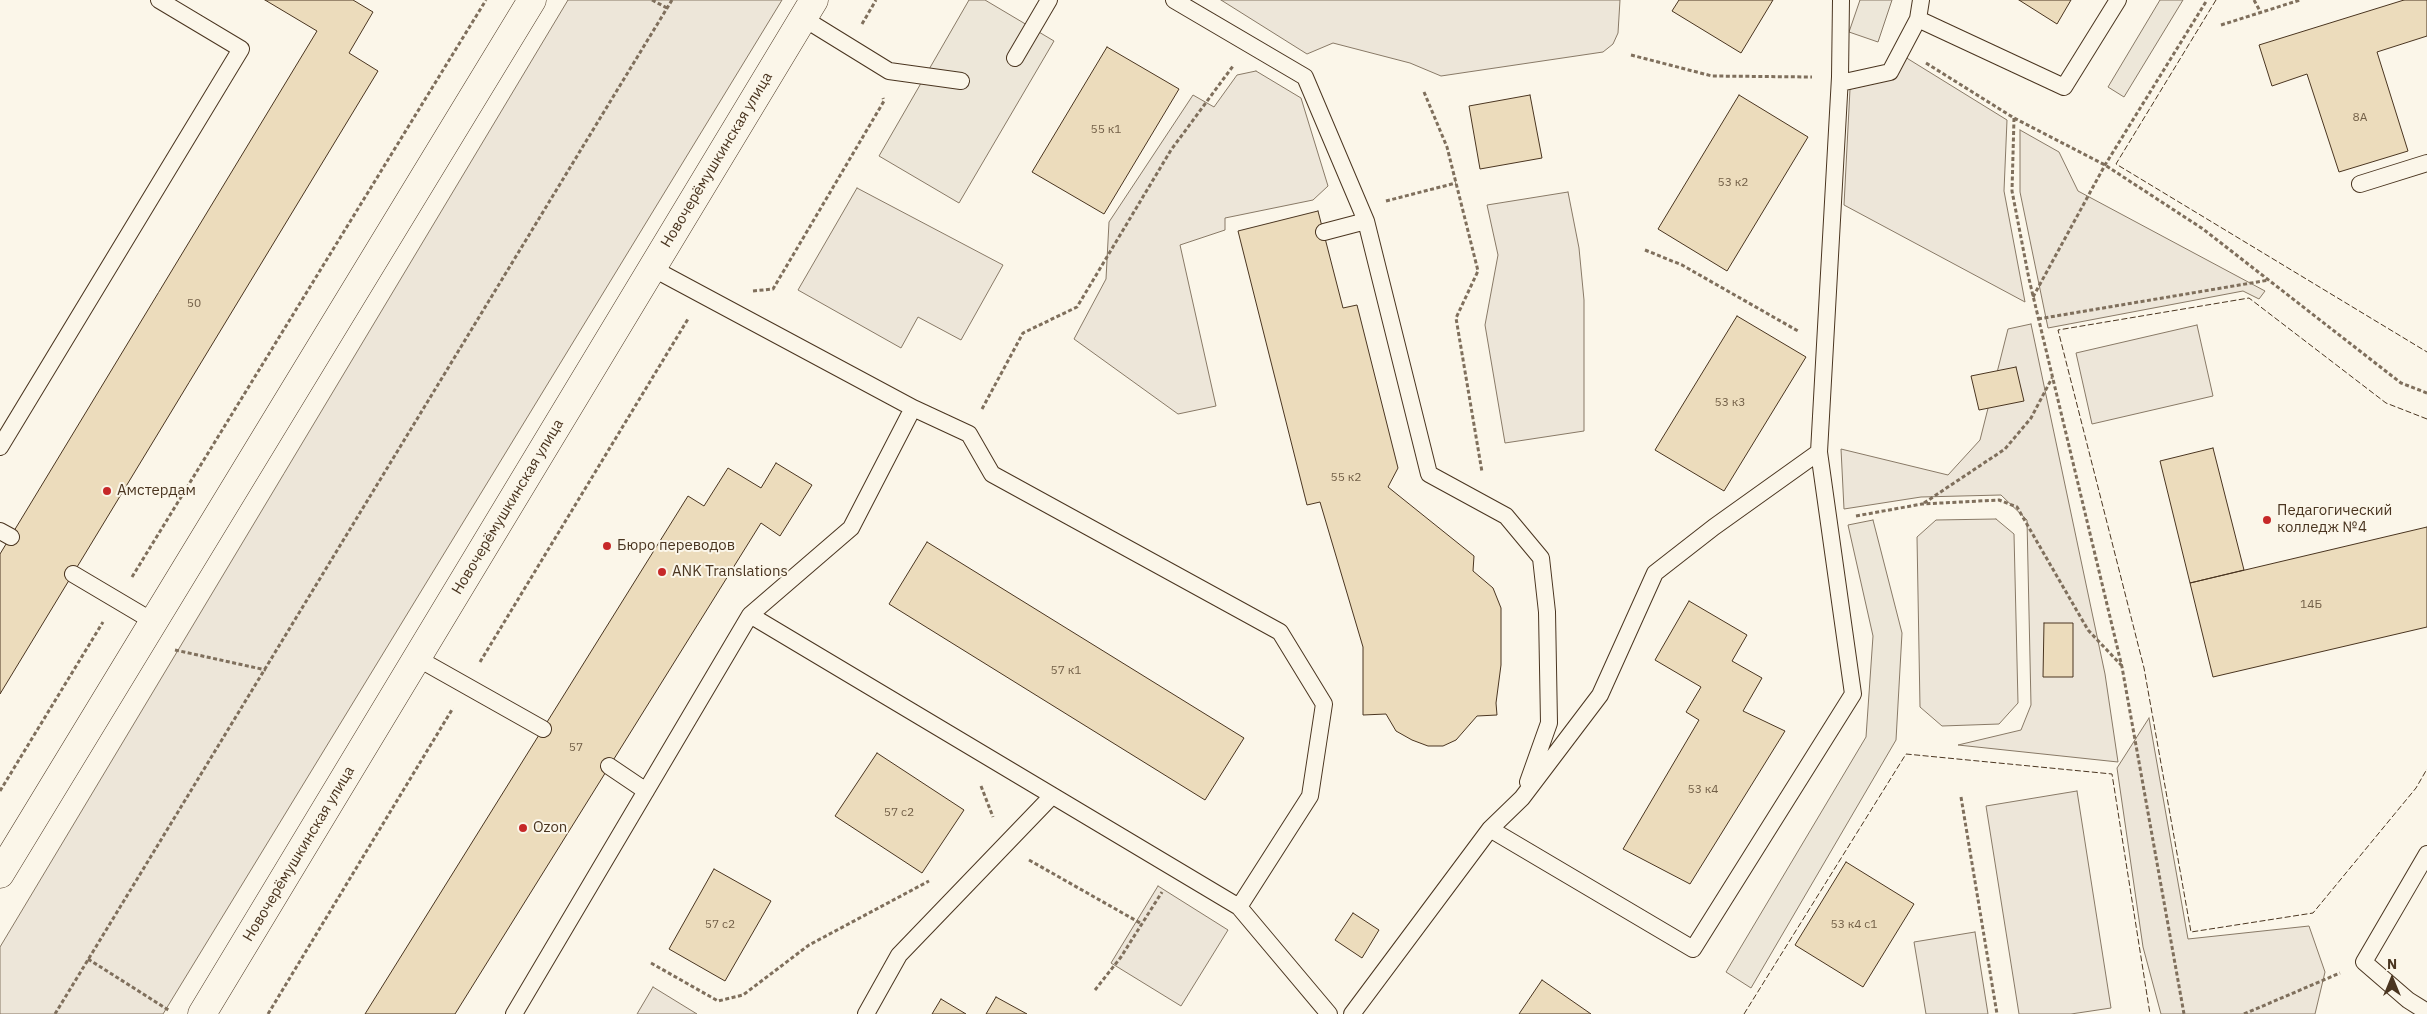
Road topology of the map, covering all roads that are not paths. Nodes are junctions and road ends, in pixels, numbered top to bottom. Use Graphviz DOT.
graph roads {
  1 [pos="159,0"];
  2 [pos="1049,0"];
  3 [pos="1174,0"];
  4 [pos="1841,0"];
  5 [pos="1921,0"];
  6 [pos="2118,0"];
  7 [pos="529,1"];
  8 [pos="808,9"];
  9 [pos="1918,19"];
  10 [pos="1015,58"];
  11 [pos="1840,80"];
  12 [pos="961,81"];
  13 [pos="2427,163"];
  14 [pos="2360,184"];
  15 [pos="1364,214"];
  16 [pos="1324,232"];
  17 [pos="652,268"];
  18 [pos="913,408"];
  19 [pos="0,447"];
  20 [pos="1819,452"];
  21 [pos="73,574"];
  22 [pos="750,614"];
  23 [pos="154,622"];
  24 [pos="417,658"];
  25 [pos="543,729"];
  26 [pos="609,766"];
  27 [pos="646,791"];
  28 [pos="1052,796"];
  29 [pos="1522,798"];
  30 [pos="1490,829"];
  31 [pos="2427,854"];
  32 [pos="0,874"];
  33 [pos="1240,907"];
  34 [pos="2427,1012"];
  35 [pos="202,1014"];
  36 [pos="514,1014"];
  37 [pos="866,1014"];
  38 [pos="1329,1014"];
  39 [pos="1352,1014"];
  1 -- 19 [label="lane"];
  2 -- 10 [label="lane"];
  3 -- 15 [label="lane"];
  4 -- 11 [label="lane"];
  5 -- 9 [label="lane"];
  6 -- 9 [label="lane"];
  7 -- 23 [label="street"];
  8 -- 12 [label="lane"];
  8 -- 17 [label="street, Новочерёмушкинская улица"];
  9 -- 11 [label="lane"];
  11 -- 20 [label="lane"];
  13 -- 14 [label="lane"];
  15 -- 16 [label="lane"];
  15 -- 29 [label="lane"];
  17 -- 18 [label="lane"];
  17 -- 24 [label="street, Новочерёмушкинская улица"];
  18 -- 22 [label="lane"];
  18 -- 33 [label="lane"];
  20 -- 29 [label="lane"];
  20 -- 30 [label="lane"];
  21 -- 23 [label="lane"];
  22 -- 27 [label="lane"];
  22 -- 28 [label="lane"];
  23 -- 32 [label="street"];
  24 -- 25 [label="lane"];
  24 -- 35 [label="street, Новочерёмушкинская улица"];
  26 -- 27 [label="lane"];
  27 -- 36 [label="lane"];
  28 -- 33 [label="lane"];
  28 -- 37 [label="lane"];
  29 -- 30 [label="lane"];
  30 -- 39 [label="lane"];
  31 -- 34 [label="lane"];
  33 -- 38 [label="lane"];
}
